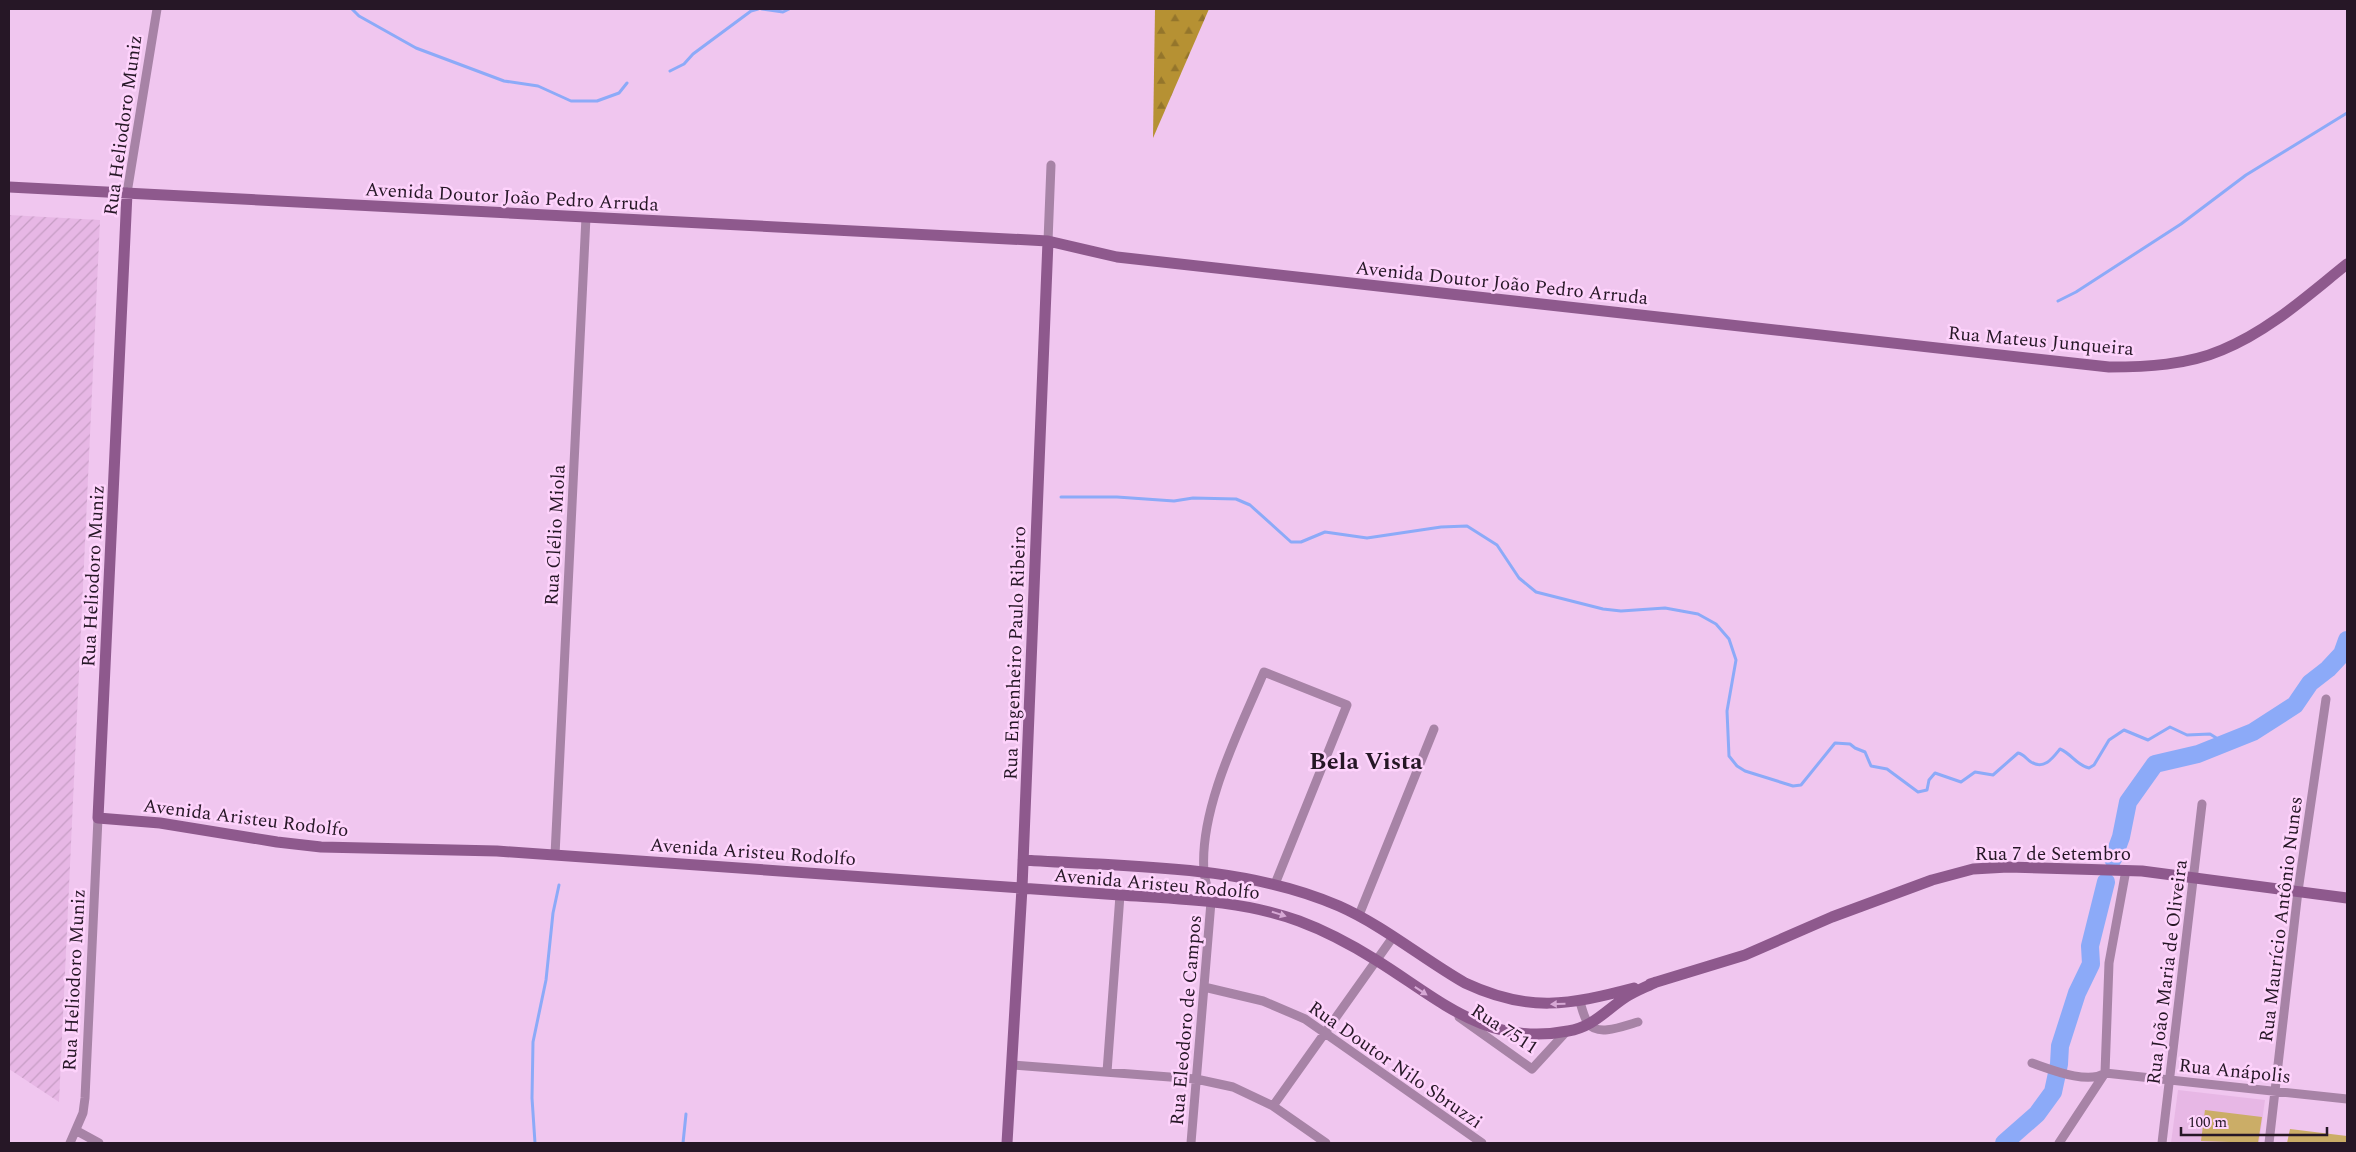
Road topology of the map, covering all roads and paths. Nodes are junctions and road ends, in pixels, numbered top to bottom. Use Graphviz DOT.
graph roads {
  1 [pos="157,9"];
  2 [pos="1051,165"];
  3 [pos="9,187"];
  4 [pos="127,193"];
  5 [pos="586,217"];
  6 [pos="1048,241"];
  7 [pos="2347,264"];
  8 [pos="1883,342"];
  9 [pos="2326,699"];
  10 [pos="1434,730"];
  11 [pos="2202,804"];
  12 [pos="98,818"];
  13 [pos="555,854"];
  14 [pos="1023,860"];
  15 [pos="2126,870"];
  16 [pos="1204,872"];
  17 [pos="2194,877"];
  18 [pos="1275,884"];
  19 [pos="1022,888"];
  20 [pos="2298,891"];
  21 [pos="1120,895"];
  22 [pos="2347,898"];
  23 [pos="1211,902"];
  24 [pos="1359,915"];
  25 [pos="1393,937"];
  26 [pos="1376,960"];
  27 [pos="1656,982"];
  28 [pos="1204,987"];
  29 [pos="1580,1002"];
  30 [pos="1445,1007"];
  31 [pos="1638,1022"];
  32 [pos="1589,1025"];
  33 [pos="1326,1032"];
  34 [pos="1566,1032"];
  35 [pos="2032,1063"];
  36 [pos="1012,1065"];
  37 [pos="1107,1072"];
  38 [pos="2105,1073"];
  39 [pos="1196,1079"];
  40 [pos="2170,1079"];
  41 [pos="2276,1090"];
  42 [pos="2347,1099"];
  43 [pos="1273,1106"];
  44 [pos="77,1131"];
  45 [pos="70,1143"];
  46 [pos="99,1143"];
  47 [pos="1008,1143"];
  48 [pos="1191,1143"];
  49 [pos="1326,1143"];
  50 [pos="1482,1143"];
  51 [pos="2059,1143"];
  52 [pos="2162,1143"];
  53 [pos="2269,1143"];
  1 -- 4 [label="street, Rua Heliodoro Muniz"];
  2 -- 6 [label="street, Rua Engenheiro Paulo Ribeiro"];
  3 -- 4 [label="street, Avenida Doutor João Pedro Arruda"];
  4 -- 5 [label="street, Avenida Doutor João Pedro Arruda"];
  4 -- 12 [label="street, Rua Heliodoro Muniz"];
  5 -- 6 [label="street, Avenida Doutor João Pedro Arruda"];
  5 -- 13 [label="street, Rua Clélio Miola"];
  6 -- 8 [label="street, Avenida Doutor João Pedro Arruda"];
  6 -- 14 [label="street, Rua Engenheiro Paulo Ribeiro"];
  7 -- 8 [label="street, Rua Mateus Junqueira"];
  9 -- 20 [label="street, Rua Maurício Antônio Nunes"];
  10 -- 24 [label="street"];
  11 -- 17 [label="street, Rua João Maria de Oliveira"];
  12 -- 13 [label="street, Avenida Aristeu Rodolfo"];
  12 -- 44 [label="street, Rua Heliodoro Muniz"];
  13 -- 19 [label="street, Avenida Aristeu Rodolfo"];
  14 -- 16 [label="street, Avenida Aristeu Rodolfo"];
  14 -- 19 [label="street, Rua Engenheiro Paulo Ribeiro"];
  15 -- 17 [label="street, Rua 7 de Setembro"];
  15 -- 27 [label="street, Rua 7 de Setembro"];
  15 -- 38 [label="street"];
  16 -- 18 [label="street, Avenida Aristeu Rodolfo"];
  16 -- 18 [label="street, Rua Eleodoro de Campos"];
  16 -- 23 [label="street, Rua Eleodoro de Campos"];
  17 -- 20 [label="street, Rua 7 de Setembro"];
  17 -- 40 [label="street, Rua João Maria de Oliveira"];
  18 -- 24 [label="street, Avenida Aristeu Rodolfo"];
  19 -- 21 [label="street, Avenida Aristeu Rodolfo"];
  19 -- 36 [label="street, Rua Engenheiro Paulo Ribeiro"];
  20 -- 22 [label="street, Rua 7 de Setembro"];
  20 -- 41 [label="street, Rua Maurício Antônio Nunes"];
  21 -- 23 [label="street, Avenida Aristeu Rodolfo"];
  21 -- 37 [label="street"];
  23 -- 26 [label="street, Avenida Aristeu Rodolfo, one-way"];
  23 -- 28 [label="street, Rua Eleodoro de Campos"];
  24 -- 25 [label="street, Avenida Aristeu Rodolfo"];
  25 -- 26 [label="street"];
  29 -- 25 [label="street, Avenida Aristeu Rodolfo, one-way"];
  26 -- 30 [label="street, Avenida Aristeu Rodolfo, one-way"];
  26 -- 33 [label="street"];
  27 -- 29 [label="street, Avenida Aristeu Rodolfo"];
  27 -- 32 [label="street, Avenida Aristeu Rodolfo"];
  28 -- 33 [label="street, Rua Doutor Nilo Sbruzzi"];
  28 -- 39 [label="street, Rua Eleodoro de Campos"];
  29 -- 32 [label="street"];
  30 -- 34 [label="street, Avenida Aristeu Rodolfo"];
  30 -- 34 [label="street, Rua 7511"];
  31 -- 32 [label="street"];
  32 -- 34 [label="street, Avenida Aristeu Rodolfo"];
  33 -- 43 [label="street"];
  33 -- 50 [label="street, Rua Doutor Nilo Sbruzzi"];
  35 -- 38 [label="street, Rua Anápolis"];
  36 -- 37 [label="street"];
  36 -- 47 [label="street, Rua Engenheiro Paulo Ribeiro"];
  37 -- 39 [label="street"];
  38 -- 40 [label="street, Rua Anápolis"];
  38 -- 51 [label="street"];
  39 -- 43 [label="street"];
  39 -- 48 [label="street, Rua Eleodoro de Campos"];
  40 -- 41 [label="street, Rua Anápolis"];
  40 -- 52 [label="street, Rua João Maria de Oliveira"];
  41 -- 42 [label="street, Rua Anápolis"];
  41 -- 53 [label="street, Rua Maurício Antônio Nunes"];
  43 -- 49 [label="street"];
  44 -- 45 [label="street, Rua Heliodoro Muniz"];
  44 -- 46 [label="street"];
}
